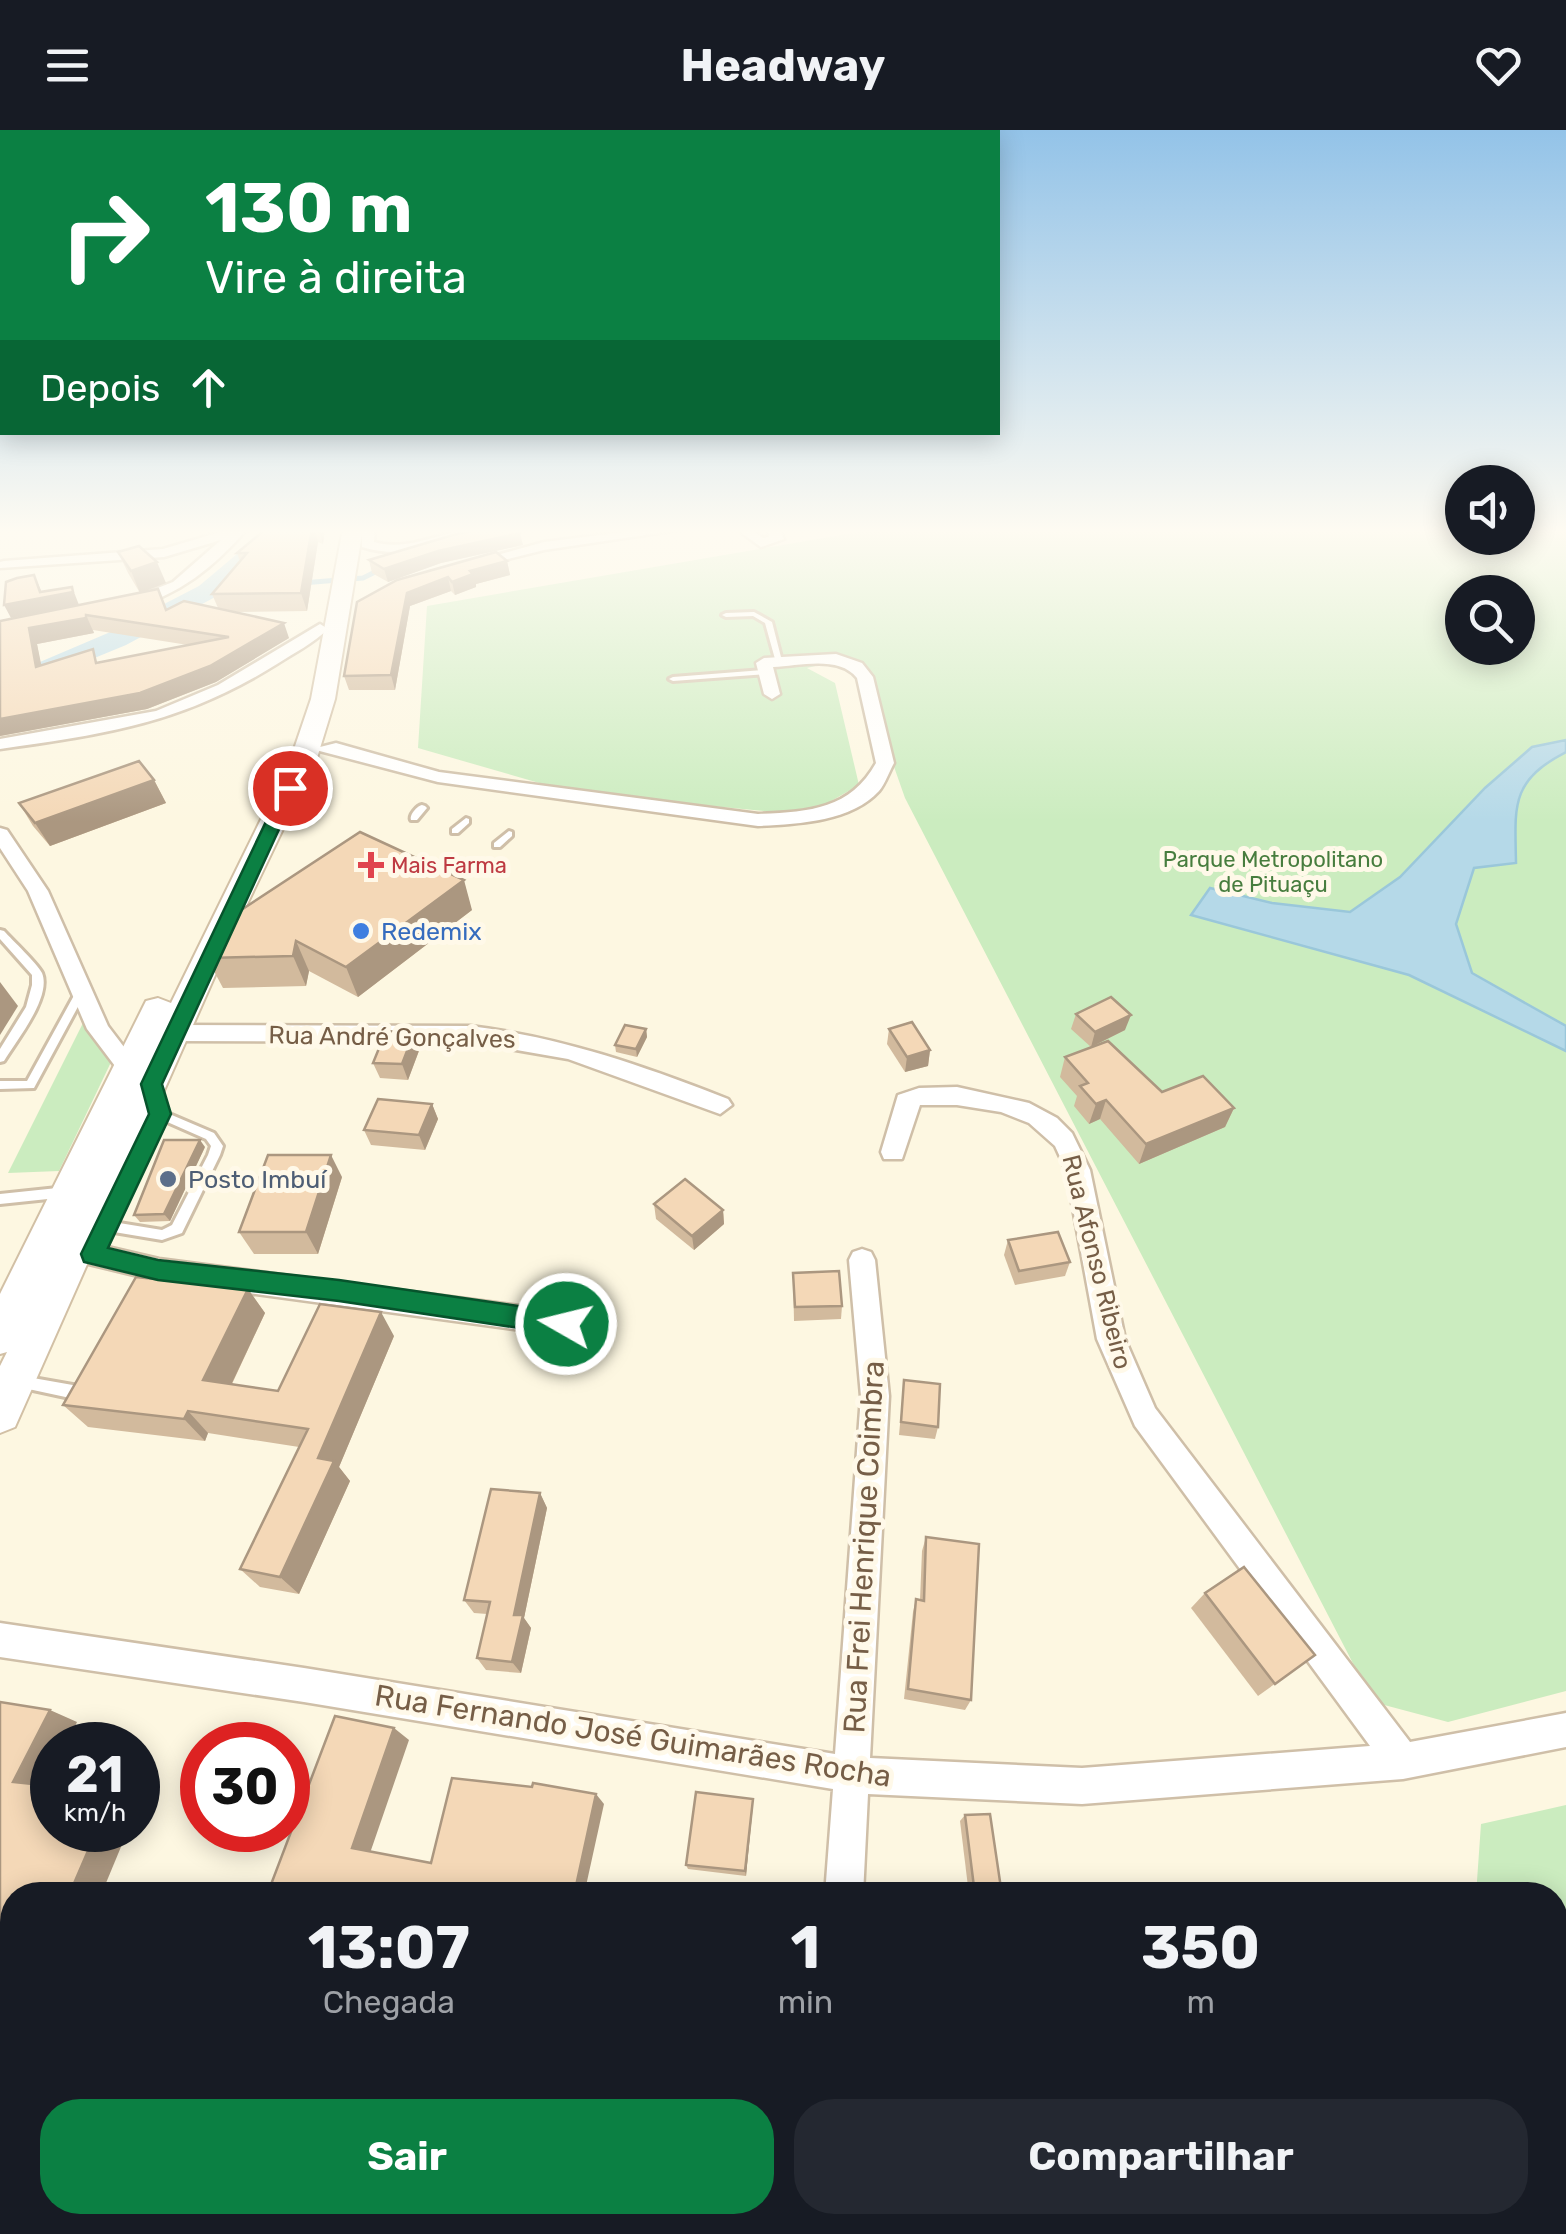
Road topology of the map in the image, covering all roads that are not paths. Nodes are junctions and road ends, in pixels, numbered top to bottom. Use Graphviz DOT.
graph roads {
  1 [pos="309,626"];
  2 [pos="331,626"];
  3 [pos="769,626"];
  4 [pos="779,660"];
  5 [pos="763,672"];
  6 [pos="672,678"];
  7 [pos="772,694"];
  8 [pos="314,739"];
  9 [pos="0,744"];
  10 [pos="422,808"];
  11 [pos="414,818"];
  12 [pos="466,820"];
  13 [pos="455,831"];
  14 [pos="0,834"];
  15 [pos="509,834"];
  16 [pos="497,845"];
  17 [pos="0,934"];
  18 [pos="82,990"];
  19 [pos="173,1034"];
  20 [pos="0,1058"];
  21 [pos="0,1085"];
  22 [pos="147,1089"];
  23 [pos="720,1105"];
  24 [pos="893,1152"];
  25 [pos="70,1192"];
  26 [pos="0,1199"];
  27 [pos="91,1244"];
  28 [pos="862,1260"];
  29 [pos="566,1324"];
  30 [pos="0,1336"];
  31 [pos="33,1384"];
  32 [pos="95,1396"];
  33 [pos="0,1417"];
  34 [pos="0,1640"];
  35 [pos="1566,1730"];
  36 [pos="1403,1761"];
  37 [pos="853,1775"];
  38 [pos="845,1882"];
  1 -- 9 [label="street"];
  2 -- 8 [label="main road"];
  3 -- 4 [label="lane"];
  4 -- 5 [label="street"];
  4 -- 8 [label="street"];
  5 -- 6 [label="lane"];
  5 -- 7 [label="street"];
  8 -- 19 [label="main road"];
  8 -- 22 [label="main road"];
  10 -- 11 [label="lane"];
  12 -- 13 [label="lane"];
  14 -- 18 [label="street"];
  15 -- 16 [label="lane"];
  17 -- 20 [label="lane"];
  18 -- 21 [label="lane"];
  18 -- 22 [label="street"];
  19 -- 22 [label="main road"];
  19 -- 23 [label="street, Rua André Gonçalves"];
  22 -- 25 [label="main road"];
  22 -- 27 [label="main road"];
  22 -- 27 [label="lane"];
  24 -- 36 [label="street, Rua Afonso Ribeiro"];
  25 -- 26 [label="lane"];
  25 -- 30 [label="main road"];
  27 -- 29 [label="street"];
  27 -- 31 [label="main road"];
  27 -- 33 [label="main road"];
  28 -- 37 [label="street, Rua Frei Henrique Coimbra"];
  31 -- 32 [label="lane"];
  31 -- 33 [label="main road"];
  34 -- 37 [label="street, Rua Fernando José Guimarães Rocha"];
  35 -- 36 [label="street, Rua Fernando José Guimarães Rocha"];
  36 -- 37 [label="street, Rua Fernando José Guimarães Rocha"];
  37 -- 38 [label="street, Rua Frei Henrique Coimbra"];
}
